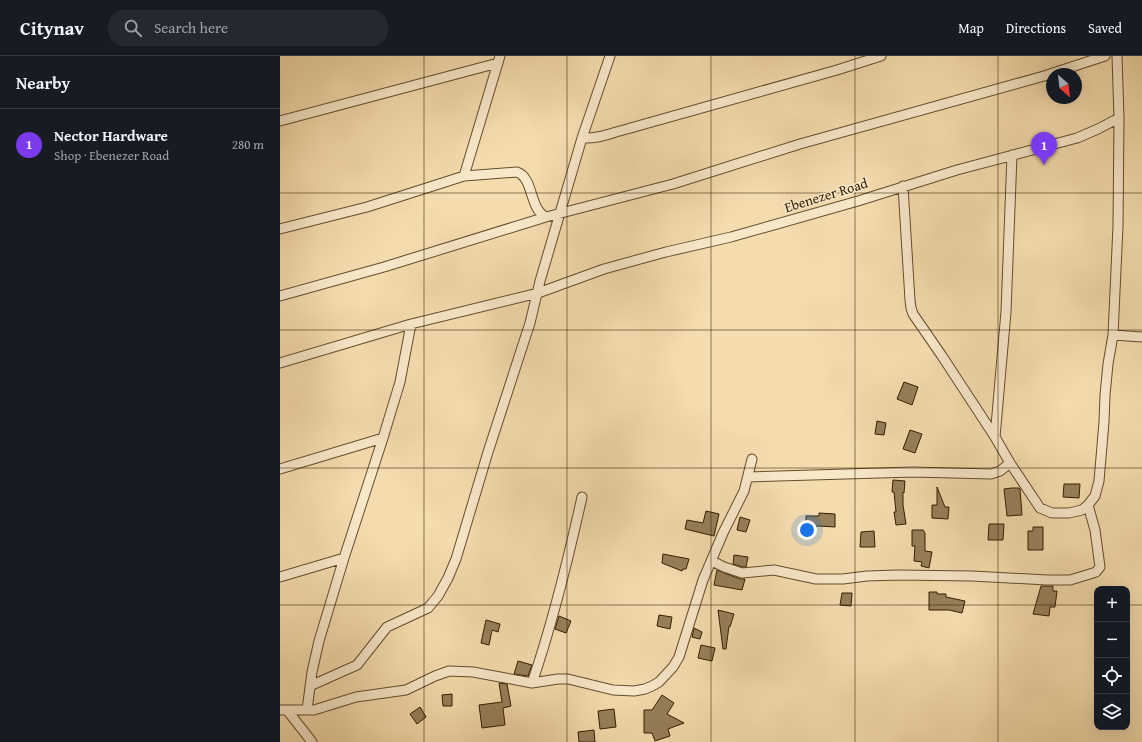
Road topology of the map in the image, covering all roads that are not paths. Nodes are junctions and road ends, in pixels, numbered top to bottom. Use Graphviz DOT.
graph roads {
  1 [pos="610,56"];
  2 [pos="881,56"];
  3 [pos="1105,56"];
  4 [pos="1117,56"];
  5 [pos="499,60"];
  6 [pos="1119,118"];
  7 [pos="280,121"];
  8 [pos="582,138"];
  9 [pos="1012,155"];
  10 [pos="464,176"];
  11 [pos="903,186"];
  12 [pos="560,214"];
  13 [pos="546,217"];
  14 [pos="280,230"];
  15 [pos="538,292"];
  16 [pos="280,296"];
  17 [pos="411,324"];
  18 [pos="1113,335"];
  19 [pos="1142,338"];
  20 [pos="280,362"];
  21 [pos="995,437"];
  22 [pos="383,438"];
  23 [pos="752,459"];
  24 [pos="1010,463"];
  25 [pos="280,469"];
  26 [pos="748,477"];
  27 [pos="582,497"];
  28 [pos="1088,505"];
  29 [pos="344,558"];
  30 [pos="712,561"];
  31 [pos="280,577"];
  32 [pos="532,683"];
  33 [pos="310,686"];
  34 [pos="284,710"];
  35 [pos="307,710"];
  36 [pos="312,742"];
  1 -- 8 [label="street"];
  2 -- 8 [label="street"];
  3 -- 12 [label="street"];
  4 -- 6 [label="street"];
  5 -- 7 [label="street"];
  5 -- 10 [label="street"];
  6 -- 9 [label="street, Ebenezer Road"];
  6 -- 18 [label="street"];
  8 -- 12 [label="street"];
  9 -- 11 [label="street, Ebenezer Road"];
  9 -- 21 [label="street"];
  10 -- 13 [label="street"];
  10 -- 14 [label="street"];
  11 -- 15 [label="street, Ebenezer Road"];
  11 -- 21 [label="street"];
  12 -- 13 [label="street"];
  12 -- 15 [label="street"];
  13 -- 16 [label="street"];
  15 -- 17 [label="street, Ebenezer Road"];
  15 -- 33 [label="street"];
  17 -- 20 [label="street, Ebenezer Road"];
  17 -- 22 [label="street"];
  18 -- 19 [label="street"];
  18 -- 28 [label="street"];
  21 -- 24 [label="street"];
  22 -- 25 [label="street"];
  22 -- 29 [label="street"];
  23 -- 26 [label="street"];
  24 -- 26 [label="street"];
  24 -- 28 [label="street"];
  26 -- 30 [label="street"];
  27 -- 32 [label="street"];
  28 -- 30 [label="street"];
  29 -- 31 [label="street"];
  29 -- 33 [label="street"];
  30 -- 32 [label="street"];
  32 -- 35 [label="street"];
  33 -- 35 [label="street"];
  34 -- 35 [label="street"];
  34 -- 36 [label="street"];
}
